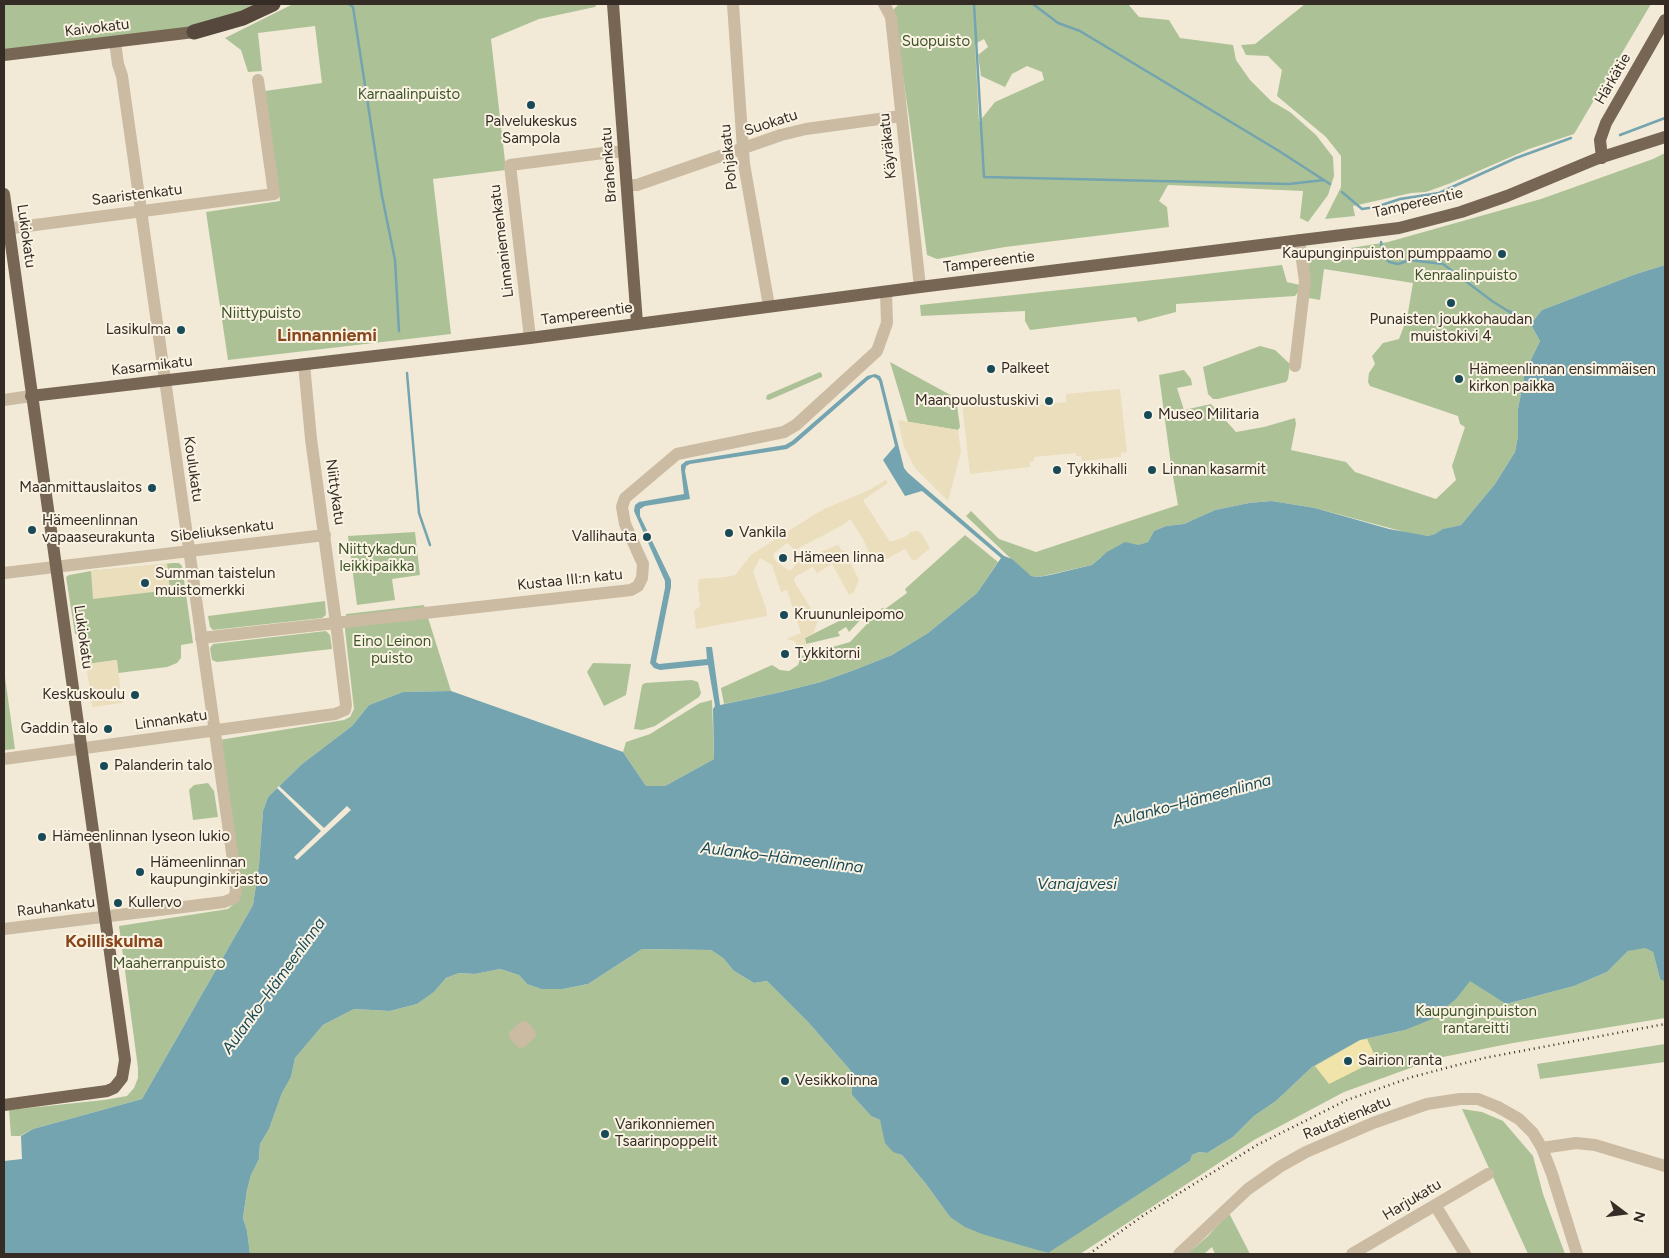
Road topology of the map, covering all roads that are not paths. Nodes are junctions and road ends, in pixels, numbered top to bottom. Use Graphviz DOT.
graph roads {
  1 [pos="273,4"];
  2 [pos="613,4"];
  3 [pos="733,4"];
  4 [pos="884,4"];
  5 [pos="1665,20"];
  6 [pos="194,32"];
  7 [pos="115,42"];
  8 [pos="4,56"];
  9 [pos="258,80"];
  10 [pos="901,116"];
  11 [pos="1665,137"];
  12 [pos="742,150"];
  13 [pos="624,152"];
  14 [pos="1602,158"];
  15 [pos="627,185"];
  16 [pos="4,194"];
  17 [pos="141,211"];
  18 [pos="6,228"];
  19 [pos="1299,240"];
  20 [pos="920,287"];
  21 [pos="886,292"];
  22 [pos="769,306"];
  23 [pos="637,324"];
  24 [pos="530,338"];
  25 [pos="304,364"];
  26 [pos="1295,366"];
  27 [pos="164,381"];
  28 [pos="31,396"];
  29 [pos="4,400"];
  30 [pos="325,535"];
  31 [pos="189,552"];
  32 [pos="56,567"];
  33 [pos="4,573"];
  34 [pos="336,622"];
  35 [pos="201,638"];
  36 [pos="343,712"];
  37 [pos="214,730"];
  38 [pos="82,749"];
  39 [pos="4,759"];
  40 [pos="231,900"];
  41 [pos="105,918"];
  42 [pos="4,930"];
  43 [pos="4,1105"];
  44 [pos="1542,1148"];
  45 [pos="1665,1166"];
  46 [pos="1488,1174"];
  47 [pos="1435,1206"];
  48 [pos="1180,1254"];
  49 [pos="1352,1254"];
  50 [pos="1465,1254"];
  51 [pos="1577,1254"];
  1 -- 6 [label="highway"];
  2 -- 13 [label="main road, Brahenkatu"];
  3 -- 12 [label="street, Pohjakatu"];
  4 -- 10 [label="street, Käyräkatu"];
  5 -- 14 [label="main road, Härkätie"];
  6 -- 7 [label="main road, Kaivokatu"];
  7 -- 8 [label="main road, Kaivokatu"];
  7 -- 17 [label="street, Koulukatu"];
  9 -- 17 [label="street, Saaristenkatu"];
  10 -- 12 [label="street, Suokatu"];
  10 -- 20 [label="street, Käyräkatu"];
  11 -- 14 [label="main road, Tampereentie"];
  12 -- 15 [label="street, Suokatu"];
  12 -- 22 [label="street, Pohjakatu"];
  13 -- 15 [label="main road, Brahenkatu"];
  13 -- 24 [label="street, Linnaniemenkatu"];
  14 -- 19 [label="main road, Tampereentie"];
  15 -- 23 [label="main road, Brahenkatu"];
  16 -- 18 [label="main road, Lukiokatu"];
  17 -- 18 [label="street, Saaristenkatu"];
  17 -- 27 [label="street, Koulukatu"];
  18 -- 28 [label="main road, Lukiokatu"];
  19 -- 20 [label="main road, Tampereentie"];
  19 -- 26 [label="street"];
  20 -- 21 [label="main road, Tampereentie"];
  21 -- 22 [label="main road, Tampereentie"];
  21 -- 34 [label="street, Kustaa III:n katu"];
  22 -- 23 [label="main road, Tampereentie"];
  23 -- 24 [label="main road, Tampereentie"];
  24 -- 25 [label="main road, Tampereentie"];
  25 -- 27 [label="main road, Kasarmikatu"];
  25 -- 30 [label="street, Niittykatu"];
  27 -- 28 [label="main road, Kasarmikatu"];
  27 -- 31 [label="street, Koulukatu"];
  28 -- 29 [label="street, Kasarmikatu"];
  28 -- 32 [label="main road, Lukiokatu"];
  30 -- 31 [label="street, Sibeliuksenkatu"];
  30 -- 34 [label="street, Niittykatu"];
  31 -- 32 [label="street, Sibeliuksenkatu"];
  31 -- 35 [label="street, Koulukatu"];
  32 -- 33 [label="street, Sibeliuksenkatu"];
  32 -- 38 [label="main road, Lukiokatu"];
  34 -- 35 [label="street, Kustaa III:n katu"];
  34 -- 36 [label="street, Niittykatu"];
  35 -- 37 [label="street, Koulukatu"];
  36 -- 37 [label="street, Linnankatu"];
  37 -- 38 [label="street, Linnankatu"];
  37 -- 40 [label="street, Koulukatu"];
  38 -- 39 [label="street, Linnankatu"];
  38 -- 41 [label="main road, Lukiokatu"];
  40 -- 41 [label="street, Rauhankatu"];
  41 -- 42 [label="street, Rauhankatu"];
  41 -- 43 [label="main road, Lukiokatu"];
  44 -- 45 [label="street"];
  44 -- 48 [label="street, Rautatienkatu"];
  44 -- 51 [label="street, Rautatienkatu"];
  46 -- 47 [label="street, Harjukatu"];
  47 -- 49 [label="street, Harjukatu"];
  47 -- 50 [label="street"];
}
